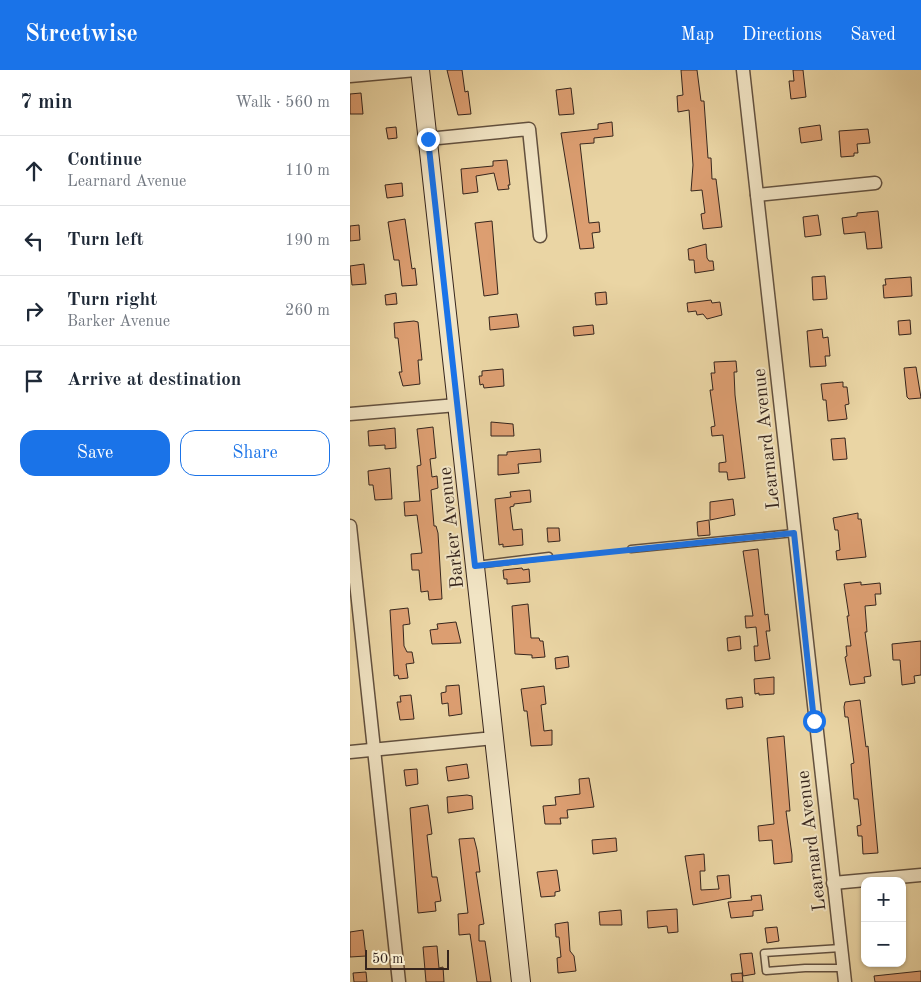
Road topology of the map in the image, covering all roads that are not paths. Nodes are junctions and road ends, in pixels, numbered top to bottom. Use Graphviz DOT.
graph roads {
  1 [pos="416,70"];
  2 [pos="420,70"];
  3 [pos="743,70"];
  4 [pos="350,76"];
  5 [pos="428,139"];
  6 [pos="875,183"];
  7 [pos="757,195"];
  8 [pos="540,236"];
  9 [pos="457,405"];
  10 [pos="350,414"];
  11 [pos="350,526"];
  12 [pos="794,533"];
  13 [pos="632,549"];
  14 [pos="549,556"];
  15 [pos="475,566"];
  16 [pos="494,738"];
  17 [pos="374,750"];
  18 [pos="350,752"];
  19 [pos="921,875"];
  20 [pos="833,883"];
  21 [pos="841,948"];
  22 [pos="844,968"];
  23 [pos="399,982"];
  24 [pos="522,982"];
  25 [pos="845,982"];
  1 -- 4 [label="street"];
  2 -- 5 [label="street, Barker Avenue"];
  3 -- 7 [label="street, Learnard Avenue"];
  5 -- 8 [label="street"];
  5 -- 9 [label="street, Barker Avenue"];
  6 -- 7 [label="street"];
  7 -- 12 [label="street, Learnard Avenue"];
  9 -- 10 [label="street"];
  9 -- 15 [label="street, Barker Avenue"];
  11 -- 17 [label="street"];
  12 -- 13 [label="lane"];
  12 -- 20 [label="street, Learnard Avenue"];
  14 -- 15 [label="lane"];
  15 -- 16 [label="street, Barker Avenue"];
  16 -- 17 [label="street"];
  16 -- 24 [label="street, Barker Avenue"];
  17 -- 18 [label="street"];
  17 -- 23 [label="street"];
  19 -- 20 [label="street"];
  20 -- 21 [label="street, Learnard Avenue"];
  21 -- 22 [label="street, Learnard Avenue"];
  21 -- 22 [label="lane"];
  22 -- 25 [label="street, Learnard Avenue"];
}
